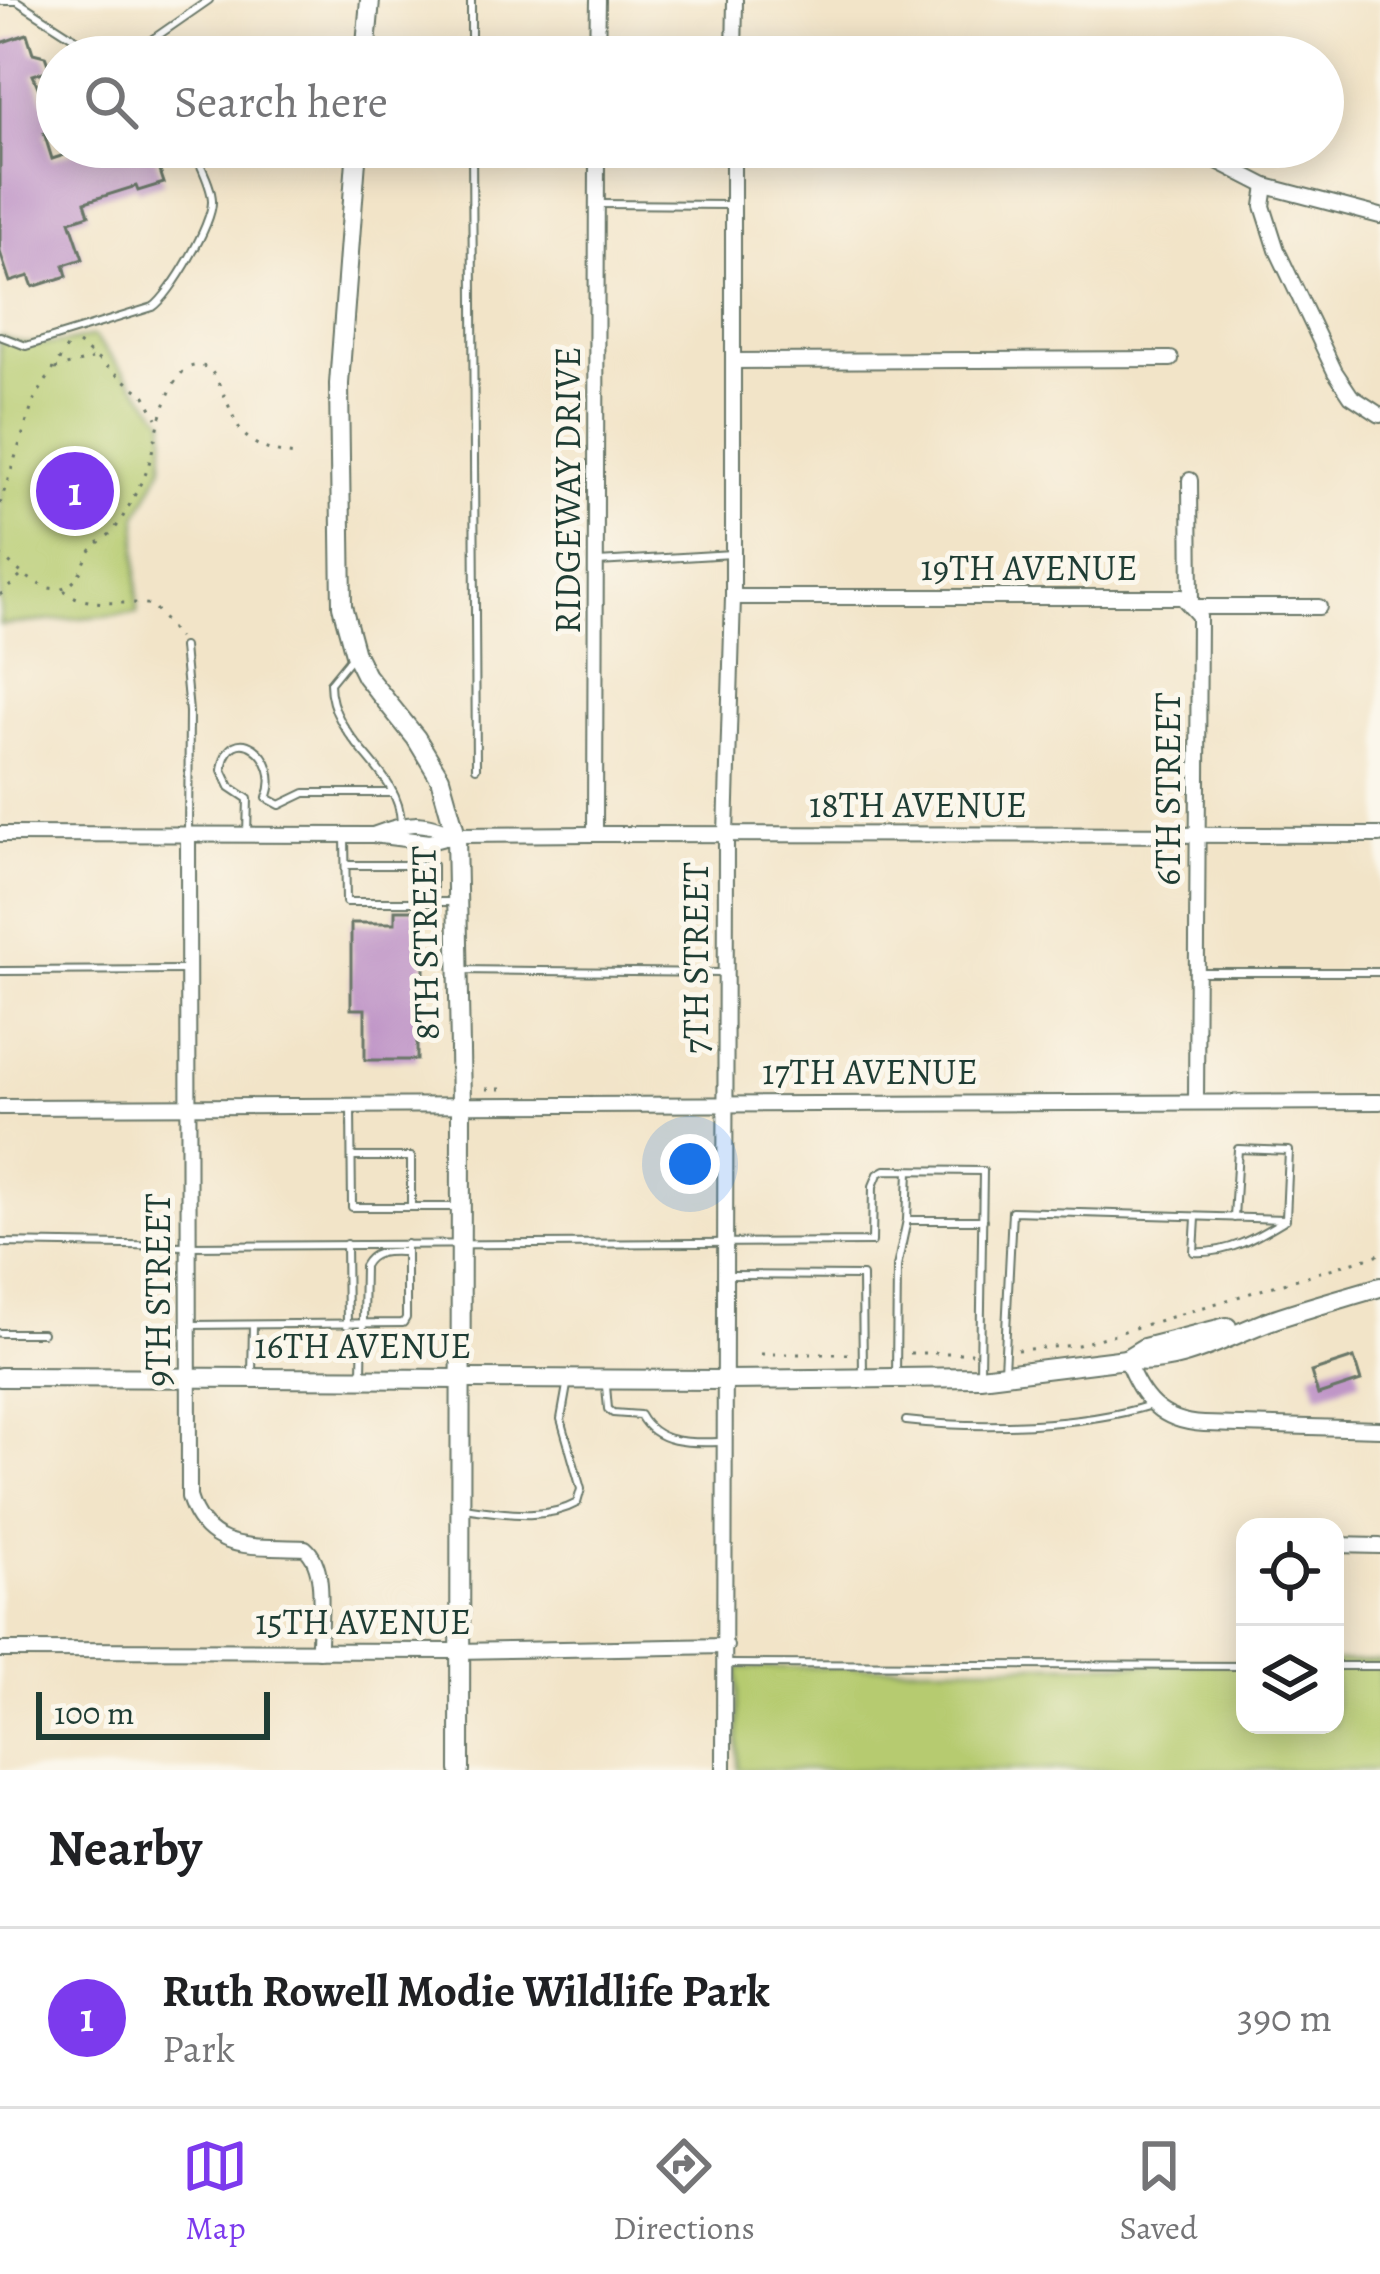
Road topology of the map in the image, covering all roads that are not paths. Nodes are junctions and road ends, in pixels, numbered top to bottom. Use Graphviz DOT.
graph roads {
  1 [pos="209,0"];
  2 [pos="370,0"];
  3 [pos="471,0"];
  4 [pos="598,0"];
  5 [pos="735,0"];
  6 [pos="0,1"];
  7 [pos="71,36"];
  8 [pos="157,36"];
  9 [pos="367,36"];
  10 [pos="471,36"];
  11 [pos="597,36"];
  12 [pos="734,36"];
  13 [pos="200,168"];
  14 [pos="355,168"];
  15 [pos="472,168"];
  16 [pos="597,168"];
  17 [pos="733,168"];
  18 [pos="1231,168"];
  19 [pos="1266,186"];
  20 [pos="597,204"];
  21 [pos="733,205"];
  22 [pos="1380,216"];
  23 [pos="0,336"];
  24 [pos="1172,359"];
  25 [pos="734,361"];
  26 [pos="1380,415"];
  27 [pos="1190,481"];
  28 [pos="733,554"];
  29 [pos="598,562"];
  30 [pos="733,597"];
  31 [pos="1191,607"];
  32 [pos="1319,607"];
  33 [pos="184,647"];
  34 [pos="355,653"];
  35 [pos="476,768"];
  36 [pos="393,793"];
  37 [pos="267,797"];
  38 [pos="248,800"];
  39 [pos="401,824"];
  40 [pos="0,834"];
  41 [pos="188,834"];
  42 [pos="247,834"];
  43 [pos="596,834"];
  44 [pos="726,834"];
  45 [pos="345,835"];
  46 [pos="373,835"];
  47 [pos="1196,835"];
  48 [pos="1380,835"];
  49 [pos="456,836"];
  50 [pos="346,865"];
  51 [pos="433,901"];
  52 [pos="458,902"];
  53 [pos="187,970"];
  54 [pos="459,970"];
  55 [pos="0,971"];
  56 [pos="1196,972"];
  57 [pos="1380,972"];
  58 [pos="726,973"];
  59 [pos="1196,1101"];
  60 [pos="724,1102"];
  61 [pos="1380,1102"];
  62 [pos="461,1104"];
  63 [pos="187,1105"];
  64 [pos="351,1106"];
  65 [pos="0,1107"];
  66 [pos="352,1157"];
  67 [pos="909,1171"];
  68 [pos="411,1207"];
  69 [pos="461,1207"];
  70 [pos="1196,1216"];
  71 [pos="1234,1218"];
  72 [pos="1286,1219"];
  73 [pos="908,1220"];
  74 [pos="983,1220"];
  75 [pos="0,1243"];
  76 [pos="460,1243"];
  77 [pos="726,1243"];
  78 [pos="346,1244"];
  79 [pos="187,1246"];
  80 [pos="406,1248"];
  81 [pos="726,1275"];
  82 [pos="1380,1287"];
  83 [pos="187,1325"];
  84 [pos="253,1325"];
  85 [pos="347,1325"];
  86 [pos="363,1325"];
  87 [pos="0,1333"];
  88 [pos="42,1333"];
  89 [pos="1126,1360"];
  90 [pos="1004,1375"];
  91 [pos="0,1377"];
  92 [pos="980,1377"];
  93 [pos="187,1378"];
  94 [pos="252,1378"];
  95 [pos="362,1378"];
  96 [pos="458,1378"];
  97 [pos="863,1378"];
  98 [pos="896,1378"];
  99 [pos="568,1379"];
  100 [pos="605,1379"];
  101 [pos="725,1380"];
  102 [pos="1151,1405"];
  103 [pos="906,1421"];
  104 [pos="1380,1429"];
  105 [pos="725,1442"];
  106 [pos="458,1508"];
  107 [pos="1344,1545"];
  108 [pos="1380,1546"];
  109 [pos="726,1646"];
  110 [pos="0,1649"];
  111 [pos="458,1651"];
  112 [pos="319,1652"];
  113 [pos="725,1664"];
  114 [pos="1236,1666"];
  115 [pos="1344,1666"];
  116 [pos="1380,1666"];
  117 [pos="460,1770"];
  118 [pos="724,1770"];
  1 -- 8 [label="lane"];
  2 -- 9 [label="main road"];
  3 -- 10 [label="lane"];
  4 -- 11 [label="street"];
  5 -- 12 [label="street"];
  6 -- 7 [label="lane"];
  13 -- 23 [label="lane"];
  14 -- 34 [label="main road, 8TH STREET"];
  15 -- 35 [label="lane"];
  16 -- 20 [label="street, RIDGEWAY DRIVE"];
  17 -- 21 [label="street, 7TH STREET"];
  18 -- 19 [label="street"];
  19 -- 22 [label="street"];
  19 -- 26 [label="street"];
  20 -- 21 [label="lane"];
  20 -- 29 [label="street, RIDGEWAY DRIVE"];
  21 -- 25 [label="street, 7TH STREET"];
  24 -- 25 [label="street"];
  25 -- 28 [label="street, 7TH STREET"];
  27 -- 31 [label="street, 6TH STREET"];
  28 -- 29 [label="lane"];
  28 -- 30 [label="street, 7TH STREET"];
  29 -- 43 [label="street, RIDGEWAY DRIVE"];
  30 -- 31 [label="street, 19TH AVENUE"];
  30 -- 44 [label="street, 7TH STREET"];
  31 -- 32 [label="street, 19TH AVENUE"];
  31 -- 47 [label="street, 6TH STREET"];
  33 -- 41 [label="lane"];
  34 -- 36 [label="lane"];
  34 -- 49 [label="main road, 8TH STREET"];
  36 -- 37 [label="lane"];
  36 -- 39 [label="lane"];
  37 -- 38 [label="lane"];
  37 -- 38 [label="lane"];
  38 -- 42 [label="lane"];
  39 -- 46 [label="street, 18TH AVENUE"];
  39 -- 49 [label="street, 18TH AVENUE"];
  40 -- 41 [label="street, 18TH AVENUE"];
  41 -- 42 [label="street, 18TH AVENUE"];
  41 -- 53 [label="street, 9TH STREET"];
  42 -- 45 [label="street, 18TH AVENUE"];
  43 -- 44 [label="street, 18TH AVENUE"];
  43 -- 49 [label="street, 18TH AVENUE"];
  44 -- 47 [label="street, 18TH AVENUE"];
  44 -- 58 [label="street, 7TH STREET"];
  45 -- 46 [label="street, 18TH AVENUE"];
  45 -- 50 [label="lane"];
  46 -- 49 [label="street, 18TH AVENUE"];
  47 -- 48 [label="street, 18TH AVENUE"];
  47 -- 56 [label="street, 6TH STREET"];
  49 -- 52 [label="main road, 8TH STREET"];
  50 -- 51 [label="lane"];
  50 -- 51 [label="lane"];
  51 -- 52 [label="lane"];
  52 -- 54 [label="main road, 8TH STREET"];
  53 -- 55 [label="lane"];
  53 -- 63 [label="street, 9TH STREET"];
  54 -- 58 [label="lane"];
  54 -- 62 [label="main road, 8TH STREET"];
  56 -- 57 [label="lane"];
  56 -- 59 [label="street, 6TH STREET"];
  58 -- 60 [label="street, 7TH STREET"];
  59 -- 60 [label="street, 17TH AVENUE"];
  59 -- 61 [label="street, 17TH AVENUE"];
  60 -- 62 [label="street, 17TH AVENUE"];
  60 -- 77 [label="street, 7TH STREET"];
  62 -- 64 [label="street, 17TH AVENUE"];
  62 -- 69 [label="main road, 8TH STREET"];
  63 -- 64 [label="street, 17TH AVENUE"];
  63 -- 65 [label="street, 17TH AVENUE"];
  63 -- 79 [label="street, 9TH STREET"];
  64 -- 66 [label="lane"];
  66 -- 68 [label="lane"];
  66 -- 68 [label="lane"];
  67 -- 73 [label="lane"];
  67 -- 74 [label="lane"];
  67 -- 77 [label="lane"];
  68 -- 69 [label="lane"];
  69 -- 76 [label="main road, 8TH STREET"];
  70 -- 71 [label="lane"];
  70 -- 72 [label="lane"];
  70 -- 90 [label="lane"];
  71 -- 72 [label="lane"];
  71 -- 72 [label="lane"];
  73 -- 74 [label="lane"];
  73 -- 98 [label="lane"];
  74 -- 92 [label="lane"];
  75 -- 79 [label="lane"];
  76 -- 77 [label="lane"];
  76 -- 80 [label="lane"];
  76 -- 96 [label="main road, 8TH STREET"];
  77 -- 81 [label="street, 7TH STREET"];
  78 -- 79 [label="lane"];
  78 -- 80 [label="lane"];
  78 -- 85 [label="lane"];
  79 -- 83 [label="street, 9TH STREET"];
  80 -- 86 [label="lane"];
  80 -- 86 [label="lane"];
  81 -- 97 [label="lane"];
  81 -- 101 [label="street, 7TH STREET"];
  82 -- 89 [label="main road, 16TH AVENUE"];
  83 -- 84 [label="lane"];
  83 -- 93 [label="street, 9TH STREET"];
  84 -- 85 [label="lane"];
  84 -- 94 [label="lane"];
  85 -- 86 [label="lane"];
  86 -- 95 [label="lane"];
  87 -- 88 [label="lane"];
  89 -- 90 [label="main road, 16TH AVENUE"];
  89 -- 102 [label="street"];
  90 -- 92 [label="main road, 16TH AVENUE"];
  91 -- 93 [label="main road, 16TH AVENUE"];
  92 -- 98 [label="main road, 16TH AVENUE"];
  93 -- 94 [label="main road, 16TH AVENUE"];
  93 -- 112 [label="street, 9TH STREET"];
  94 -- 95 [label="main road, 16TH AVENUE"];
  95 -- 96 [label="main road, 16TH AVENUE"];
  96 -- 99 [label="main road, 16TH AVENUE"];
  96 -- 106 [label="main road, 8TH STREET"];
  97 -- 98 [label="main road, 16TH AVENUE"];
  97 -- 101 [label="main road, 16TH AVENUE"];
  99 -- 100 [label="main road, 16TH AVENUE"];
  99 -- 106 [label="lane"];
  100 -- 101 [label="main road, 16TH AVENUE"];
  100 -- 105 [label="lane"];
  101 -- 105 [label="street, 7TH STREET"];
  102 -- 103 [label="lane"];
  102 -- 104 [label="street"];
  105 -- 109 [label="street, 7TH STREET"];
  106 -- 111 [label="main road, 8TH STREET"];
  107 -- 108 [label="street"];
  109 -- 111 [label="street, 15TH AVENUE"];
  109 -- 113 [label="street, 7TH STREET"];
  110 -- 112 [label="street, 15TH AVENUE"];
  111 -- 112 [label="street, 15TH AVENUE"];
  111 -- 117 [label="main road, 8TH STREET"];
  113 -- 114 [label="lane"];
  113 -- 118 [label="street, 7TH STREET"];
  115 -- 116 [label="lane"];
}
